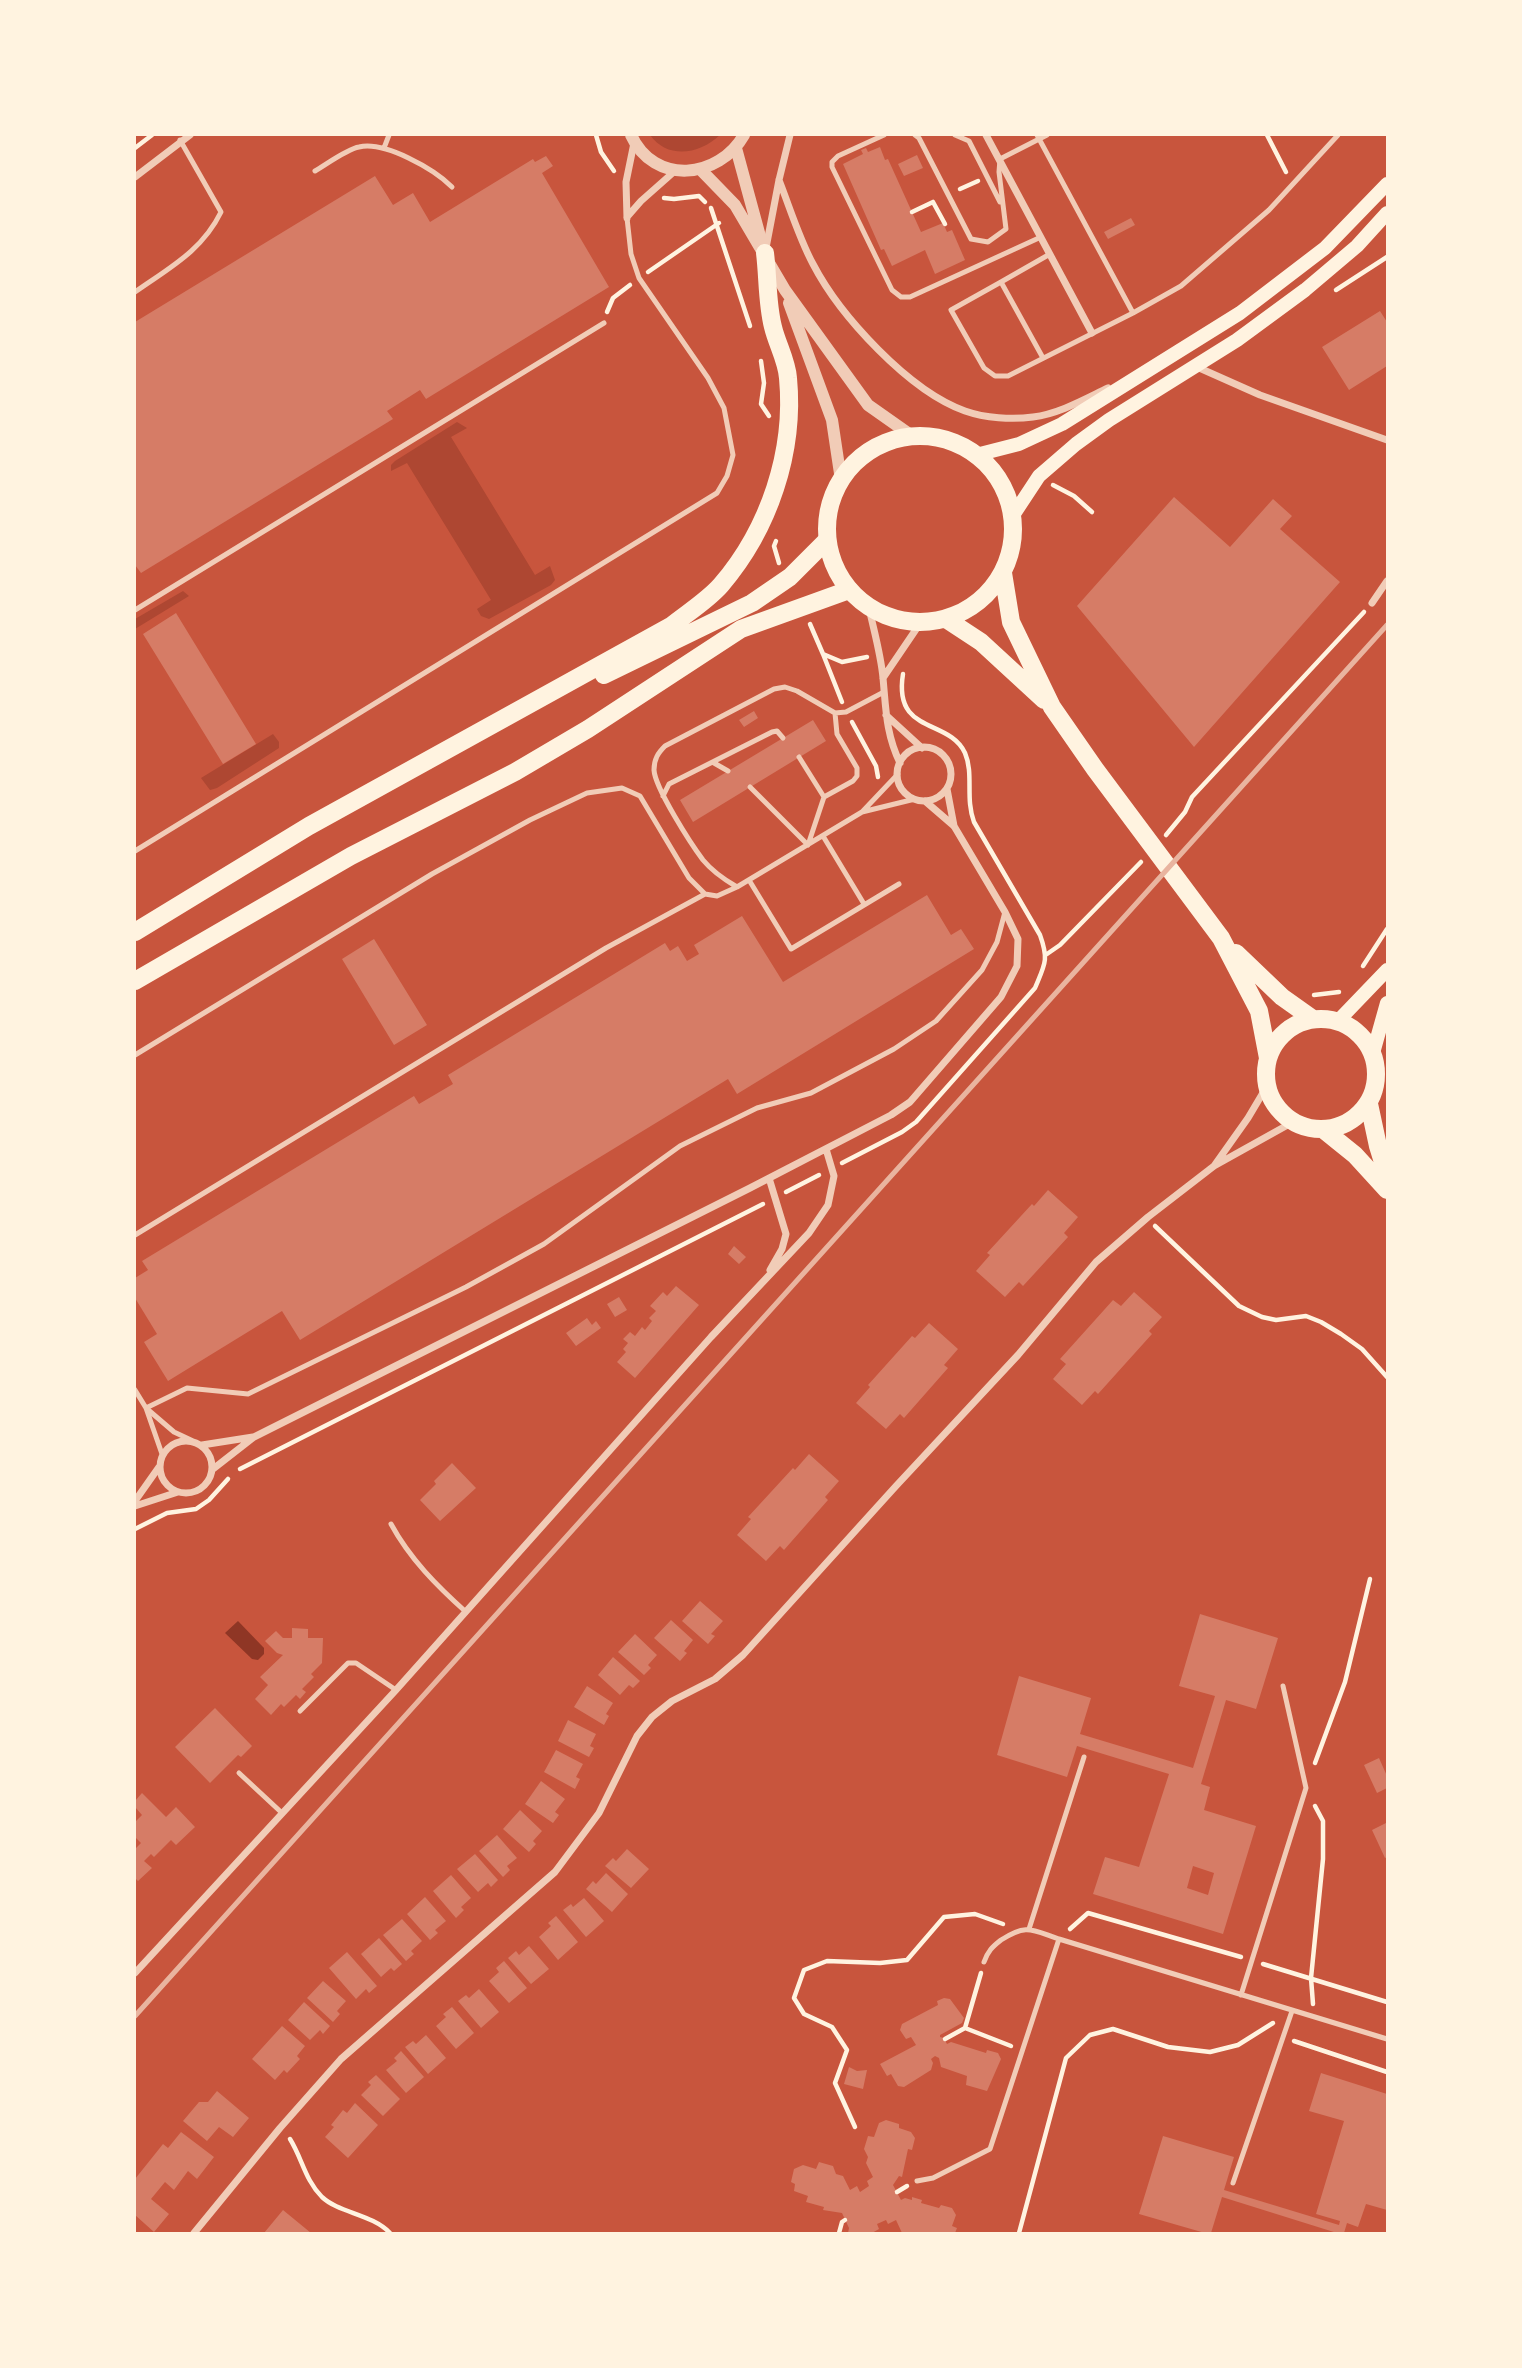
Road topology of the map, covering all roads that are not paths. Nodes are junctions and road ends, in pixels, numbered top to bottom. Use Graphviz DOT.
graph roads {
  1 [pos="190,135"];
  2 [pos="389,135"];
  3 [pos="744,135"];
  4 [pos="790,135"];
  5 [pos="884,135"];
  6 [pos="915,135"];
  7 [pos="955,135"];
  8 [pos="986,135"];
  9 [pos="1047,135"];
  10 [pos="1338,135"];
  11 [pos="1039,137"];
  12 [pos="633,139"];
  13 [pos="180,140"];
  14 [pos="384,148"];
  15 [pos="736,148"];
  16 [pos="1000,159"];
  17 [pos="676,170"];
  18 [pos="701,170"];
  19 [pos="315,171"];
  20 [pos="135,177"];
  21 [pos="779,180"];
  22 [pos="1387,184"];
  23 [pos="452,187"];
  24 [pos="1003,208"];
  25 [pos="1387,213"];
  26 [pos="627,218"];
  27 [pos="1041,237"];
  28 [pos="765,253"];
  29 [pos="1050,254"];
  30 [pos="1001,282"];
  31 [pos="785,290"];
  32 [pos="135,292"];
  33 [pos="1133,313"];
  34 [pos="604,323"];
  35 [pos="1092,333"];
  36 [pos="1043,358"];
  37 [pos="1197,367"];
  38 [pos="1150,369"];
  39 [pos="912,436"];
  40 [pos="1387,440"];
  41 [pos="976,455"];
  42 [pos="841,480"];
  43 [pos="1012,517"];
  44 [pos="827,540"];
  45 [pos="1003,573"];
  46 [pos="1387,581"];
  47 [pos="849,590"];
  48 [pos="1372,603"];
  49 [pos="869,608"];
  50 [pos="135,610"];
  51 [pos="946,619"];
  52 [pos="921,622"];
  53 [pos="883,678"];
  54 [pos="883,693"];
  55 [pos="1052,707"];
  56 [pos="835,713"];
  57 [pos="886,714"];
  58 [pos="783,738"];
  59 [pos="460,744"];
  60 [pos="922,748"];
  61 [pos="799,757"];
  62 [pos="714,763"];
  63 [pos="900,764"];
  64 [pos="728,771"];
  65 [pos="898,774"];
  66 [pos="750,787"];
  67 [pos="947,789"];
  68 [pos="663,796"];
  69 [pos="824,797"];
  70 [pos="915,799"];
  71 [pos="925,801"];
  72 [pos="862,812"];
  73 [pos="954,827"];
  74 [pos="823,836"];
  75 [pos="808,845"];
  76 [pos="135,851"];
  77 [pos="749,880"];
  78 [pos="899,884"];
  79 [pos="737,887"];
  80 [pos="705,894"];
  81 [pos="864,904"];
  82 [pos="1005,912"];
  83 [pos="135,932"];
  84 [pos="1221,938"];
  85 [pos="1387,970"];
  86 [pos="135,981"];
  87 [pos="1387,1003"];
  88 [pos="1313,1019"];
  89 [pos="1338,1021"];
  90 [pos="1373,1052"];
  91 [pos="135,1055"];
  92 [pos="1268,1058"];
  93 [pos="1267,1086"];
  94 [pos="1369,1104"];
  95 [pos="1293,1122"];
  96 [pos="1324,1130"];
  97 [pos="826,1149"];
  98 [pos="1214,1166"];
  99 [pos="1387,1175"];
  100 [pos="769,1178"];
  101 [pos="1387,1189"];
  102 [pos="135,1235"];
  103 [pos="764,1279"];
  104 [pos="135,1390"];
  105 [pos="146,1408"];
  106 [pos="254,1437"];
  107 [pos="191,1440"];
  108 [pos="202,1445"];
  109 [pos="162,1454"];
  110 [pos="159,1467"];
  111 [pos="212,1469"];
  112 [pos="177,1492"];
  113 [pos="135,1504"];
  114 [pos="391,1524"];
  115 [pos="467,1612"];
  116 [pos="1283,1686"];
  117 [pos="397,1690"];
  118 [pos="300,1711"];
  119 [pos="1084,1757"];
  120 [pos="239,1773"];
  121 [pos="282,1813"];
  122 [pos="1028,1928"];
  123 [pos="1059,1939"];
  124 [pos="985,1962"];
  125 [pos="135,1973"];
  126 [pos="1241,1995"];
  127 [pos="1292,2011"];
  128 [pos="1387,2039"];
  129 [pos="917,2181"];
  130 [pos="1233,2183"];
  131 [pos="194,2233"];
  1 -- 13 [label="street"];
  2 -- 14 [label="lane"];
  3 -- 15 [label="street"];
  4 -- 21 [label="street"];
  5 -- 27 [label="lane"];
  6 -- 24 [label="lane"];
  7 -- 24 [label="lane"];
  8 -- 16 [label="street"];
  9 -- 11 [label="lane"];
  10 -- 33 [label="lane"];
  11 -- 16 [label="lane"];
  11 -- 33 [label="lane"];
  12 -- 17 [label="street"];
  12 -- 26 [label="street"];
  13 -- 20 [label="street"];
  13 -- 32 [label="lane"];
  14 -- 19 [label="lane"];
  14 -- 23 [label="lane"];
  15 -- 18 [label="street"];
  15 -- 28 [label="street"];
  16 -- 24 [label="lane"];
  16 -- 27 [label="street"];
  17 -- 18 [label="street"];
  17 -- 26 [label="street"];
  18 -- 28 [label="street"];
  21 -- 28 [label="street"];
  21 -- 38 [label="street"];
  22 -- 38 [label="main road"];
  25 -- 37 [label="main road"];
  26 -- 76 [label="lane"];
  27 -- 29 [label="street"];
  28 -- 31 [label="street"];
  28 -- 59 [label="main road"];
  29 -- 30 [label="lane"];
  29 -- 35 [label="street"];
  30 -- 36 [label="lane"];
  30 -- 36 [label="lane"];
  31 -- 39 [label="street"];
  31 -- 42 [label="street"];
  33 -- 35 [label="lane"];
  34 -- 50 [label="lane"];
  35 -- 36 [label="lane"];
  37 -- 40 [label="street"];
  37 -- 43 [label="main road"];
  38 -- 41 [label="main road"];
  39 -- 41 [label="main road"];
  39 -- 42 [label="main road"];
  41 -- 43 [label="main road"];
  42 -- 44 [label="main road"];
  43 -- 45 [label="main road"];
  44 -- 47 [label="main road"];
  44 -- 59 [label="main road"];
  45 -- 51 [label="main road"];
  45 -- 55 [label="main road"];
  46 -- 48 [label="street"];
  47 -- 49 [label="main road"];
  47 -- 86 [label="main road"];
  49 -- 52 [label="main road"];
  49 -- 53 [label="street"];
  51 -- 52 [label="main road"];
  51 -- 55 [label="main road"];
  52 -- 53 [label="street"];
  53 -- 54 [label="street"];
  54 -- 56 [label="lane"];
  54 -- 57 [label="street"];
  55 -- 84 [label="main road"];
  56 -- 68 [label="lane"];
  56 -- 69 [label="lane"];
  57 -- 60 [label="street"];
  57 -- 63 [label="street"];
  58 -- 62 [label="lane"];
  59 -- 83 [label="main road"];
  60 -- 63 [label="street"];
  60 -- 67 [label="street"];
  61 -- 69 [label="lane"];
  62 -- 64 [label="lane"];
  62 -- 68 [label="lane"];
  63 -- 65 [label="street"];
  65 -- 70 [label="street"];
  65 -- 72 [label="lane"];
  66 -- 75 [label="lane"];
  67 -- 71 [label="street"];
  67 -- 73 [label="street"];
  68 -- 79 [label="lane"];
  69 -- 75 [label="lane"];
  70 -- 71 [label="street"];
  70 -- 72 [label="lane"];
  71 -- 73 [label="street"];
  72 -- 74 [label="lane"];
  73 -- 82 [label="street"];
  74 -- 75 [label="lane"];
  74 -- 81 [label="lane"];
  75 -- 77 [label="lane"];
  77 -- 79 [label="lane"];
  77 -- 81 [label="lane"];
  78 -- 81 [label="lane"];
  79 -- 80 [label="lane"];
  80 -- 91 [label="lane"];
  80 -- 102 [label="lane"];
  82 -- 97 [label="street"];
  82 -- 105 [label="lane"];
  84 -- 88 [label="main road"];
  84 -- 92 [label="main road"];
  85 -- 89 [label="main road"];
  87 -- 90 [label="main road"];
  88 -- 89 [label="main road"];
  88 -- 92 [label="main road"];
  89 -- 90 [label="main road"];
  90 -- 94 [label="main road"];
  92 -- 93 [label="main road"];
  93 -- 95 [label="main road"];
  93 -- 98 [label="street"];
  94 -- 96 [label="main road"];
  94 -- 99 [label="main road"];
  95 -- 96 [label="main road"];
  95 -- 98 [label="street"];
  96 -- 101 [label="main road"];
  97 -- 100 [label="street"];
  97 -- 103 [label="street"];
  98 -- 131 [label="street"];
  100 -- 103 [label="street"];
  100 -- 106 [label="street"];
  103 -- 115 [label="street"];
  104 -- 105 [label="lane"];
  105 -- 107 [label="lane"];
  105 -- 109 [label="lane"];
  106 -- 108 [label="street"];
  106 -- 111 [label="street"];
  107 -- 108 [label="street"];
  107 -- 109 [label="street"];
  108 -- 111 [label="street"];
  109 -- 110 [label="street"];
  110 -- 112 [label="street"];
  110 -- 113 [label="street"];
  111 -- 112 [label="street"];
  112 -- 113 [label="street"];
  114 -- 115 [label="lane"];
  115 -- 117 [label="street"];
  116 -- 126 [label="lane"];
  117 -- 118 [label="lane"];
  117 -- 121 [label="street"];
  119 -- 122 [label="lane"];
  120 -- 121 [label="lane"];
  121 -- 125 [label="street"];
  122 -- 123 [label="lane"];
  122 -- 124 [label="lane"];
  123 -- 126 [label="lane"];
  123 -- 129 [label="lane"];
  126 -- 127 [label="lane"];
  127 -- 128 [label="lane"];
  127 -- 130 [label="lane"];
}
